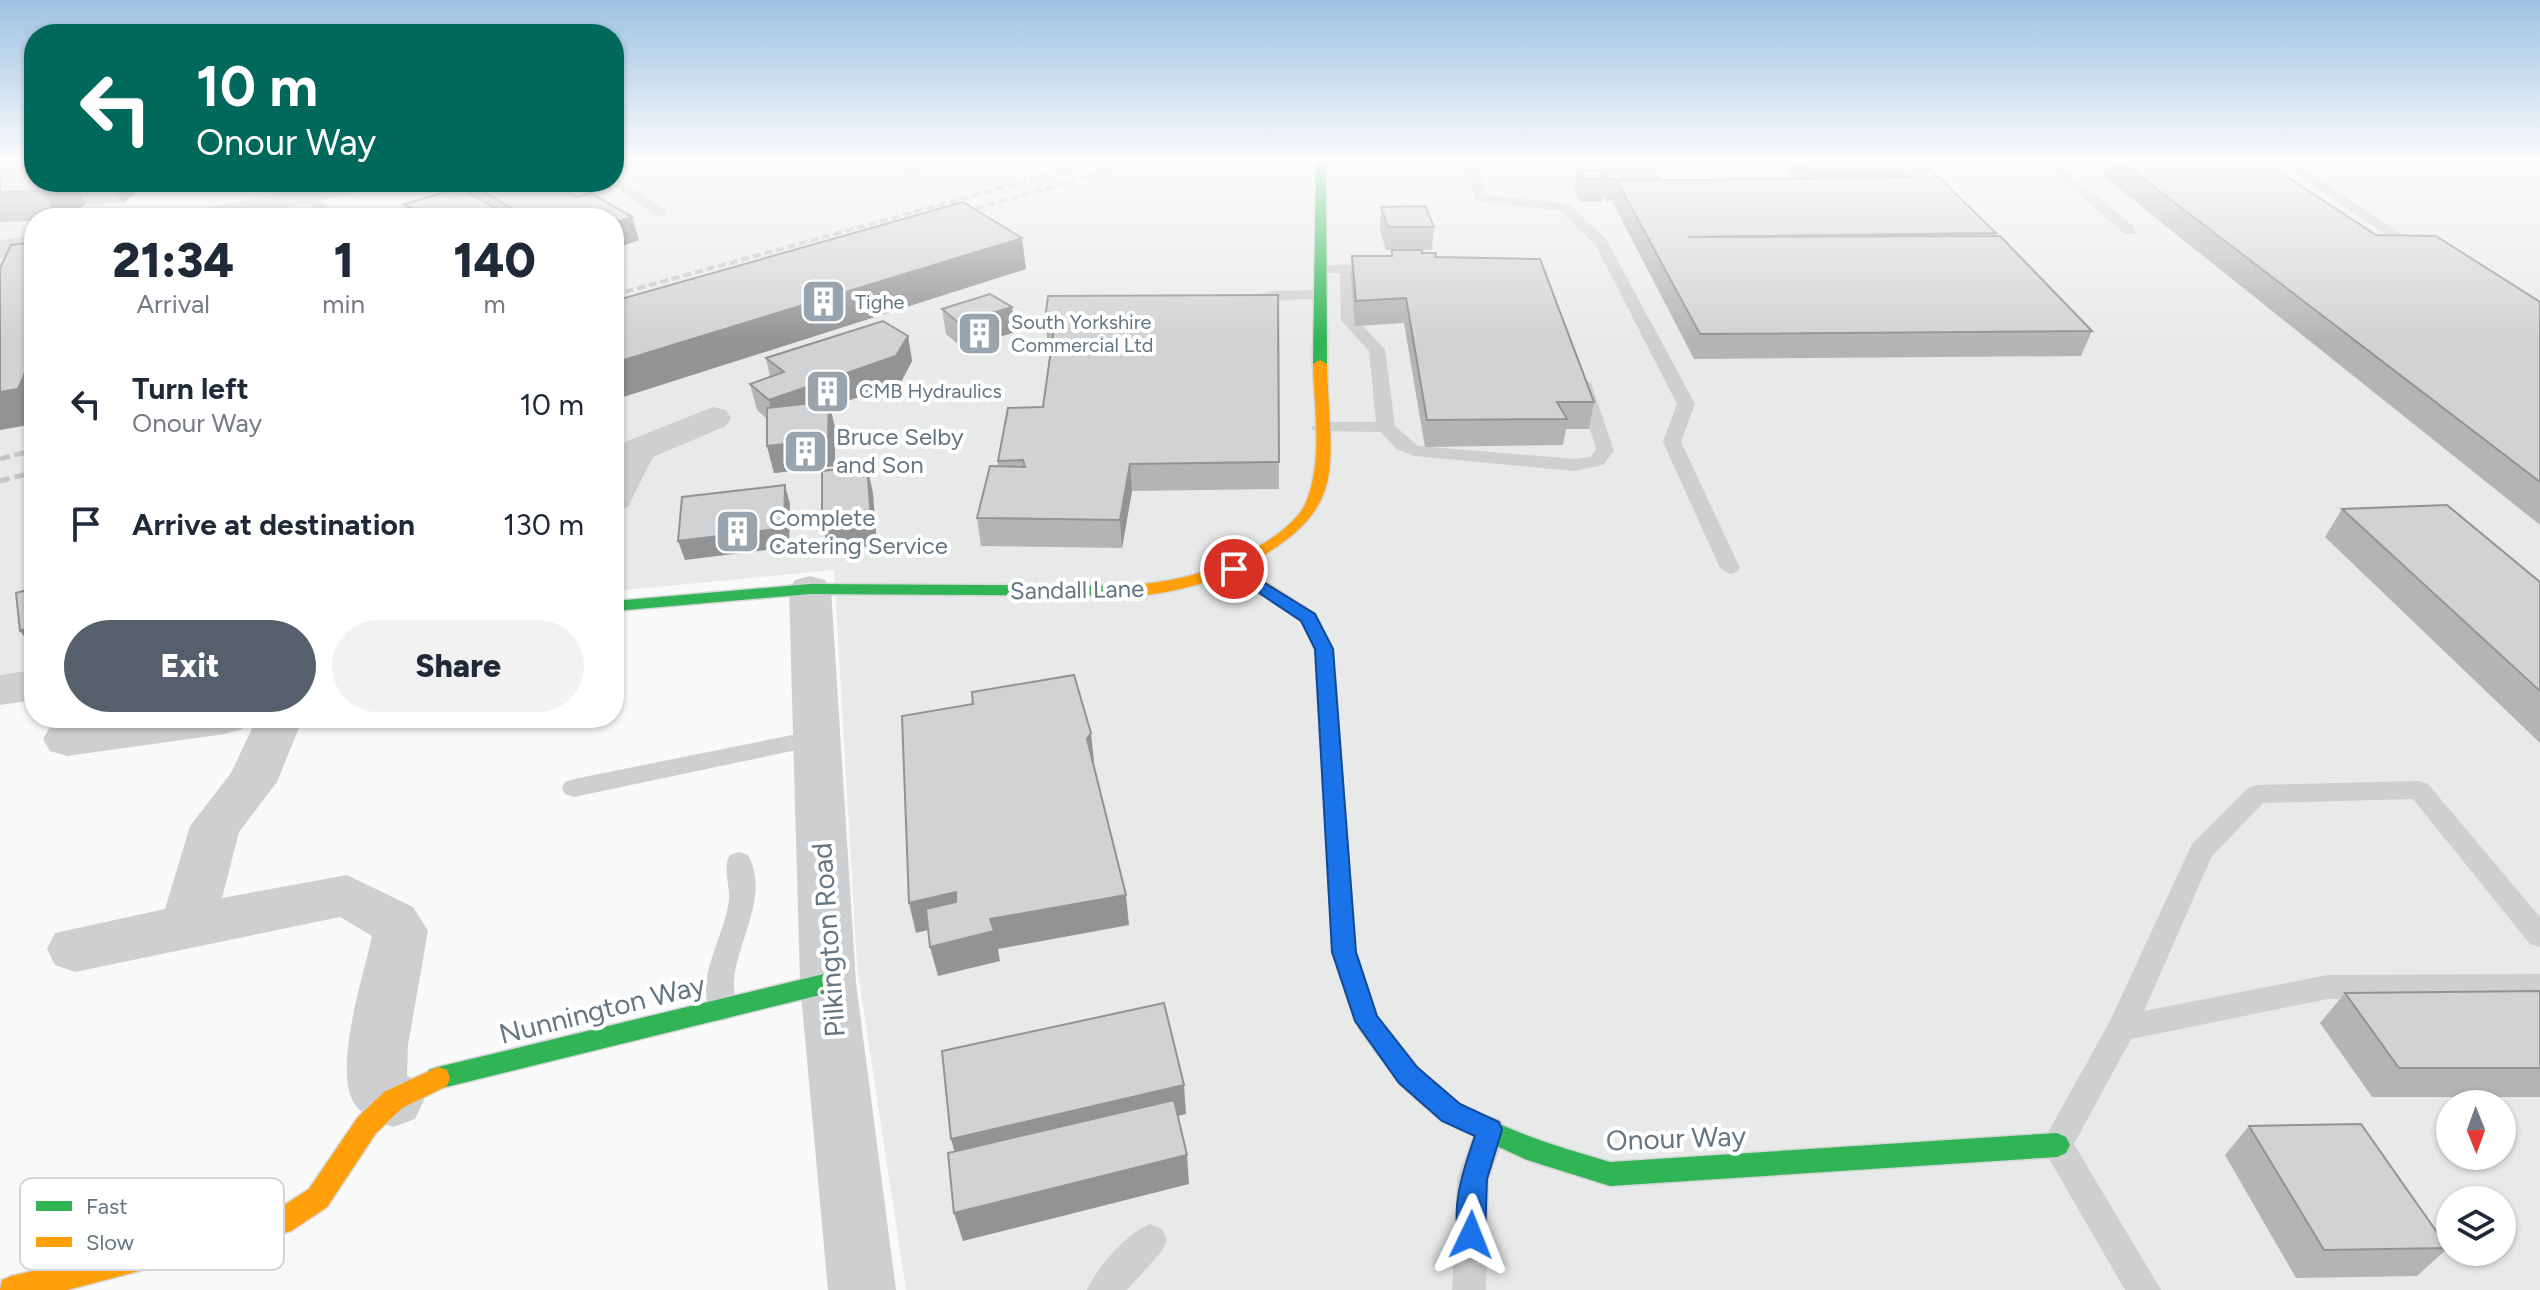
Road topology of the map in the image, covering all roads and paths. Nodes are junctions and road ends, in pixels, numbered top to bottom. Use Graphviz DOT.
graph roads {
  1 [pos="1321,220"];
  2 [pos="1578,220"];
  3 [pos="2117,220"];
  4 [pos="2373,220"];
  5 [pos="2130,231"];
  6 [pos="2437,263"];
  7 [pos="1347,268"];
  8 [pos="1393,268"];
  9 [pos="1321,269"];
  10 [pos="1321,295"];
  11 [pos="1241,303"];
  12 [pos="1577,370"];
  13 [pos="713,418"];
  14 [pos="1320,427"];
  15 [pos="1386,427"];
  16 [pos="624,479"];
  17 [pos="1730,568"];
  18 [pos="1234,569"];
  19 [pos="810,589"];
  20 [pos="624,605"];
  21 [pos="24,686"];
  22 [pos="0,690"];
  23 [pos="150,728"];
  24 [pos="276,728"];
  25 [pos="817,738"];
  26 [pos="67,739"];
  27 [pos="574,788"];
  28 [pos="739,862"];
  29 [pos="187,926"];
  30 [pos="2540,936"];
  31 [pos="75,949"];
  32 [pos="828,983"];
  33 [pos="2540,986"];
  34 [pos="722,1009"];
  35 [pos="2122,1028"];
  36 [pos="393,1100"];
  37 [pos="1490,1130"];
  38 [pos="2057,1145"];
  39 [pos="284,1220"];
  40 [pos="1150,1240"];
  41 [pos="91,1270"];
  42 [pos="12,1290"];
  43 [pos="862,1290"];
  44 [pos="1104,1290"];
  45 [pos="1469,1290"];
  46 [pos="2144,1290"];
  1 -- 9 [label="street, Sandall Lane"];
  2 -- 17 [label="lane"];
  3 -- 5 [label="lane"];
  4 -- 6 [label="lane"];
  7 -- 8 [label="lane"];
  7 -- 9 [label="lane"];
  7 -- 15 [label="lane"];
  9 -- 10 [label="street, Sandall Lane"];
  10 -- 11 [label="lane"];
  10 -- 14 [label="street, Sandall Lane"];
  12 -- 15 [label="lane"];
  13 -- 16 [label="street"];
  14 -- 15 [label="lane"];
  14 -- 18 [label="street, Sandall Lane"];
  18 -- 19 [label="street, Sandall Lane"];
  18 -- 37 [label="street, Onour Way"];
  19 -- 20 [label="street, Sandall Lane"];
  19 -- 25 [label="street, Pilkington Road"];
  21 -- 22 [label="street"];
  23 -- 26 [label="street"];
  24 -- 29 [label="street"];
  25 -- 27 [label="lane"];
  25 -- 32 [label="street, Pilkington Road"];
  28 -- 34 [label="lane"];
  29 -- 31 [label="street"];
  29 -- 36 [label="street"];
  30 -- 35 [label="lane"];
  32 -- 34 [label="street, Nunnington Way"];
  32 -- 43 [label="street, Pilkington Road"];
  33 -- 35 [label="lane"];
  34 -- 36 [label="street, Nunnington Way"];
  35 -- 38 [label="lane"];
  36 -- 39 [label="street, Nunnington Way"];
  37 -- 38 [label="street, Onour Way"];
  37 -- 45 [label="lane"];
  38 -- 46 [label="lane"];
  40 -- 44 [label="lane"];
  41 -- 42 [label="street, Nunnington Way"];
}
